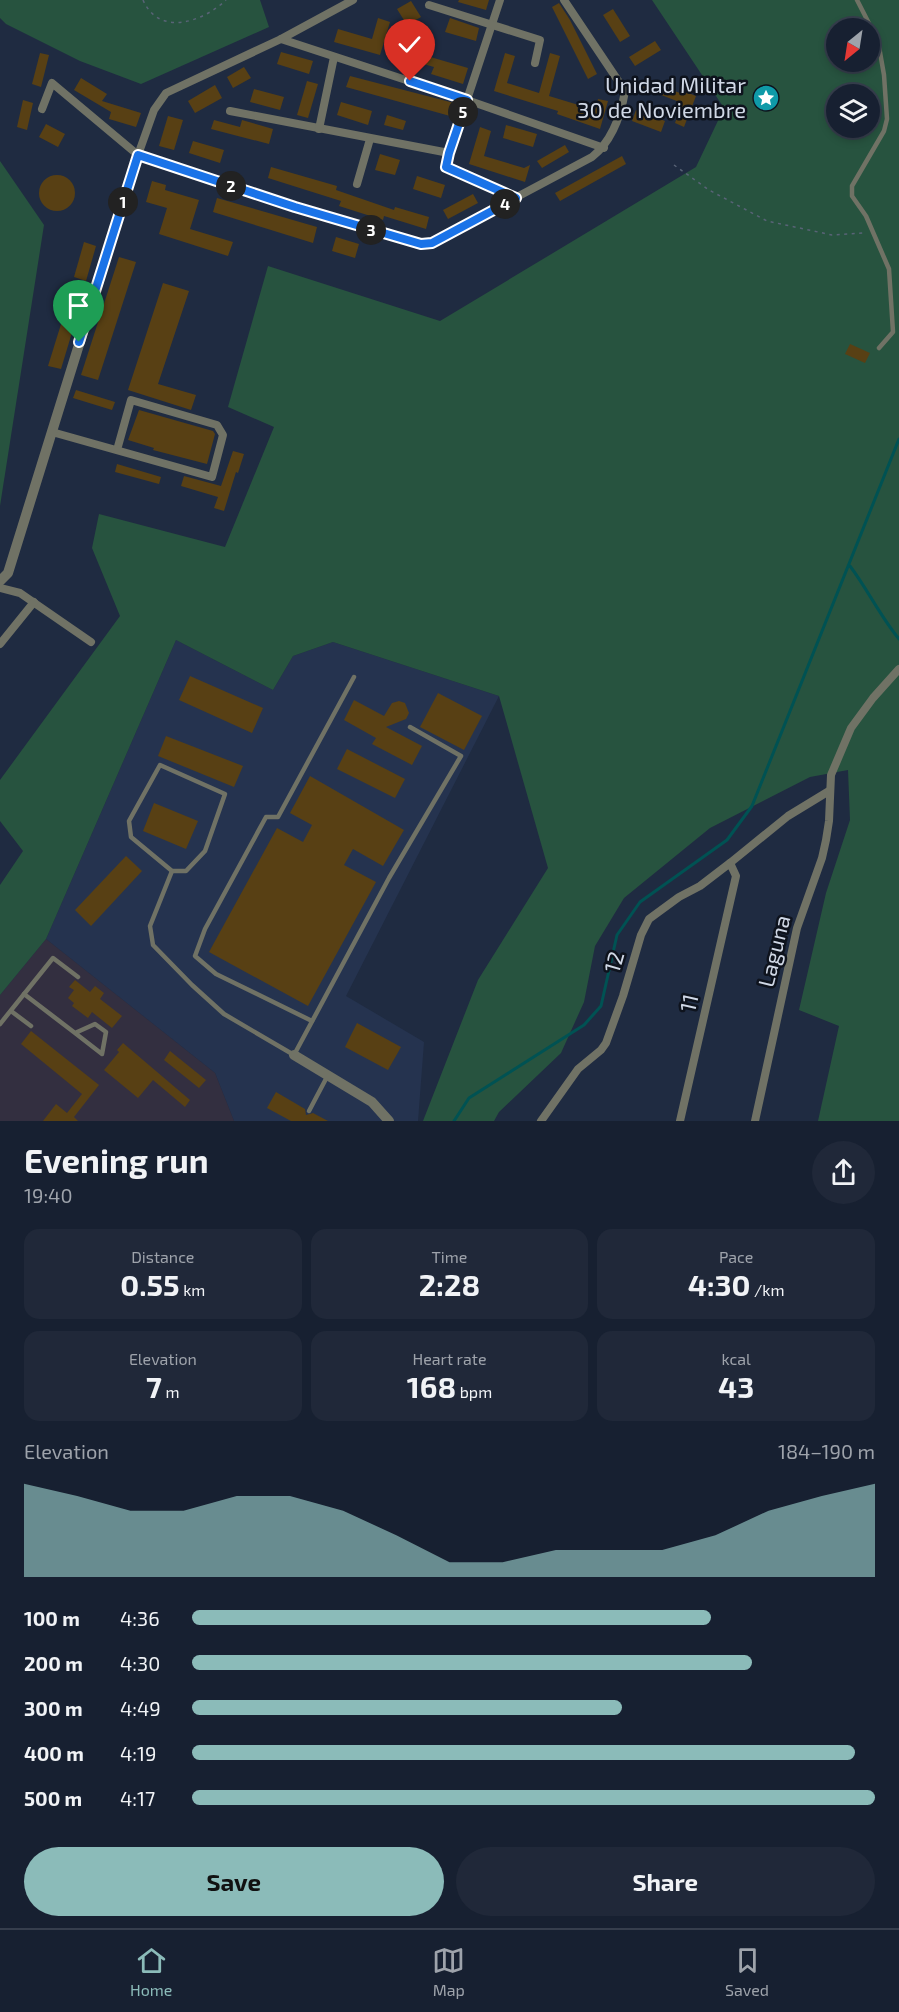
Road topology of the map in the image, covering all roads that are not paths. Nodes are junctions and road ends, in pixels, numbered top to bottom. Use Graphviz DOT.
graph roads {
  1 [pos="354,0"];
  2 [pos="500,0"];
  3 [pos="564,0"];
  4 [pos="857,0"];
  5 [pos="429,5"];
  6 [pos="493,25"];
  7 [pos="281,39"];
  8 [pos="334,57"];
  9 [pos="535,63"];
  10 [pos="467,100"];
  11 [pos="42,109"];
  12 [pos="230,111"];
  13 [pos="319,129"];
  14 [pos="370,139"];
  15 [pos="604,148"];
  16 [pos="449,153"];
  17 [pos="138,155"];
  18 [pos="357,184"];
  19 [pos="516,198"];
  20 [pos="879,348"];
  21 [pos="52,432"];
  22 [pos="117,450"];
  23 [pos="0,581"];
  24 [pos="0,588"];
  25 [pos="34,602"];
  26 [pos="91,642"];
  27 [pos="0,644"];
  28 [pos="899,669"];
  29 [pos="354,677"];
  30 [pos="410,727"];
  31 [pos="829,791"];
  32 [pos="730,863"];
  33 [pos="172,871"];
  34 [pos="78,977"];
  35 [pos="24,994"];
  36 [pos="11,1011"];
  37 [pos="312,1021"];
  38 [pos="0,1024"];
  39 [pos="31,1026"];
  40 [pos="75,1033"];
  41 [pos="294,1055"];
  42 [pos="328,1075"];
  43 [pos="309,1111"];
  44 [pos="389,1121"];
  45 [pos="541,1121"];
  46 [pos="680,1121"];
  47 [pos="755,1121"];
  1 -- 7 [label="street"];
  2 -- 6 [label="street"];
  3 -- 15 [label="street"];
  4 -- 20 [label="lane"];
  5 -- 6 [label="street"];
  6 -- 9 [label="street"];
  6 -- 10 [label="street"];
  7 -- 8 [label="street"];
  7 -- 17 [label="street"];
  8 -- 10 [label="street"];
  8 -- 13 [label="street"];
  10 -- 15 [label="street"];
  10 -- 16 [label="street"];
  11 -- 17 [label="street"];
  12 -- 13 [label="street"];
  13 -- 14 [label="street"];
  14 -- 16 [label="street"];
  14 -- 18 [label="street"];
  15 -- 19 [label="street"];
  16 -- 19 [label="street"];
  17 -- 19 [label="street"];
  17 -- 21 [label="street"];
  21 -- 22 [label="street"];
  21 -- 23 [label="street"];
  22 -- 22 [label="street"];
  24 -- 25 [label="street"];
  25 -- 26 [label="street"];
  25 -- 27 [label="street"];
  28 -- 31 [label="street, Laguna"];
  29 -- 37 [label="lane"];
  30 -- 37 [label="lane"];
  31 -- 32 [label="street, 12"];
  31 -- 47 [label="street, Laguna"];
  32 -- 45 [label="street, 12"];
  32 -- 46 [label="street, 11"];
  33 -- 33 [label="lane"];
  33 -- 41 [label="lane"];
  34 -- 35 [label="lane"];
  35 -- 36 [label="lane"];
  35 -- 40 [label="lane"];
  36 -- 38 [label="lane"];
  36 -- 39 [label="lane"];
  37 -- 41 [label="lane"];
  40 -- 40 [label="lane"];
  41 -- 42 [label="street"];
  42 -- 43 [label="lane"];
  42 -- 44 [label="street"];
}
